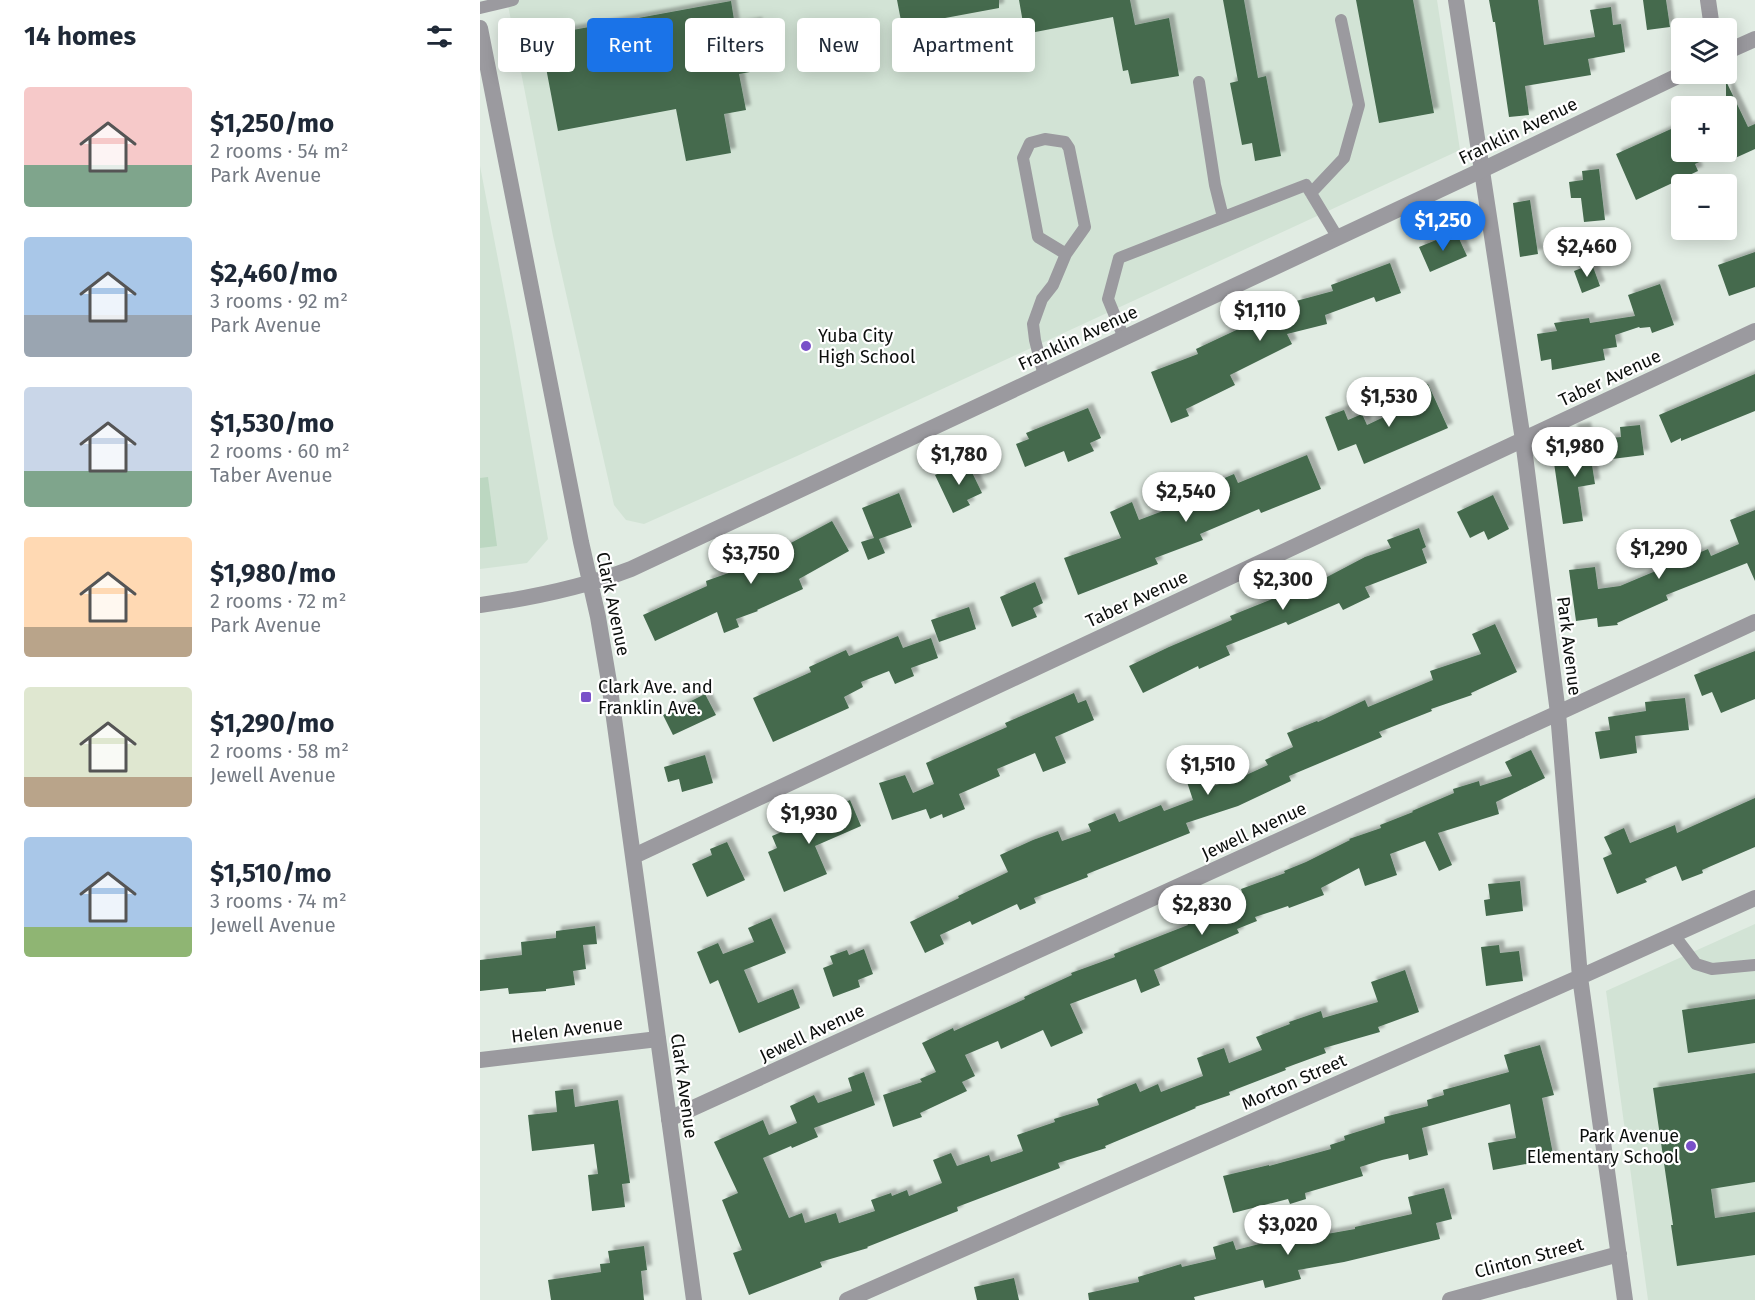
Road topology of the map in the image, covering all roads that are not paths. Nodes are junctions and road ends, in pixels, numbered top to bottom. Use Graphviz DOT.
graph roads {
  1 [pos="513,0"];
  2 [pos="1456,0"];
  3 [pos="1708,0"];
  4 [pos="480,8"];
  5 [pos="1711,18"];
  6 [pos="1341,20"];
  7 [pos="480,28"];
  8 [pos="1755,39"];
  9 [pos="1737,47"];
  10 [pos="1671,79"];
  11 [pos="1199,82"];
  12 [pos="1482,170"];
  13 [pos="1311,193"];
  14 [pos="1222,217"];
  15 [pos="1338,238"];
  16 [pos="1066,254"];
  17 [pos="1755,331"];
  18 [pos="1125,338"];
  19 [pos="1044,376"];
  20 [pos="1523,440"];
  21 [pos="590,584"];
  22 [pos="480,605"];
  23 [pos="1755,622"];
  24 [pos="1558,713"];
  25 [pos="634,856"];
  26 [pos="1755,898"];
  27 [pos="1674,935"];
  28 [pos="1755,965"];
  29 [pos="1580,977"];
  30 [pos="658,1039"];
  31 [pos="480,1060"];
  32 [pos="669,1119"];
  33 [pos="1619,1254"];
  34 [pos="694,1300"];
  35 [pos="847,1300"];
  36 [pos="1450,1300"];
  37 [pos="1625,1300"];
  1 -- 4 [label="lane"];
  2 -- 12 [label="street, Park Avenue"];
  3 -- 5 [label="street"];
  6 -- 13 [label="lane"];
  7 -- 21 [label="street, Clark Avenue"];
  8 -- 9 [label="street"];
  10 -- 12 [label="street, Franklin Avenue"];
  11 -- 14 [label="lane"];
  12 -- 15 [label="street, Franklin Avenue"];
  12 -- 20 [label="street, Park Avenue"];
  13 -- 14 [label="lane"];
  13 -- 15 [label="lane"];
  14 -- 18 [label="lane"];
  15 -- 18 [label="street, Franklin Avenue"];
  16 -- 16 [label="lane"];
  16 -- 19 [label="lane"];
  17 -- 20 [label="street, Taber Avenue"];
  18 -- 19 [label="street, Franklin Avenue"];
  19 -- 21 [label="street, Franklin Avenue"];
  20 -- 24 [label="street, Park Avenue"];
  20 -- 25 [label="street, Taber Avenue"];
  21 -- 22 [label="street, Franklin Avenue"];
  21 -- 25 [label="street, Clark Avenue"];
  23 -- 24 [label="street, Jewell Avenue"];
  24 -- 29 [label="street, Park Avenue"];
  24 -- 32 [label="street, Jewell Avenue"];
  25 -- 30 [label="street, Clark Avenue"];
  26 -- 27 [label="street, Morton Street"];
  27 -- 28 [label="lane"];
  27 -- 29 [label="street, Morton Street"];
  29 -- 33 [label="street, Park Avenue"];
  29 -- 35 [label="street, Morton Street"];
  30 -- 31 [label="street, Helen Avenue"];
  30 -- 32 [label="street, Clark Avenue"];
  32 -- 34 [label="street, Clark Avenue"];
  33 -- 36 [label="street, Clinton Street"];
  33 -- 37 [label="street, Park Avenue"];
}
